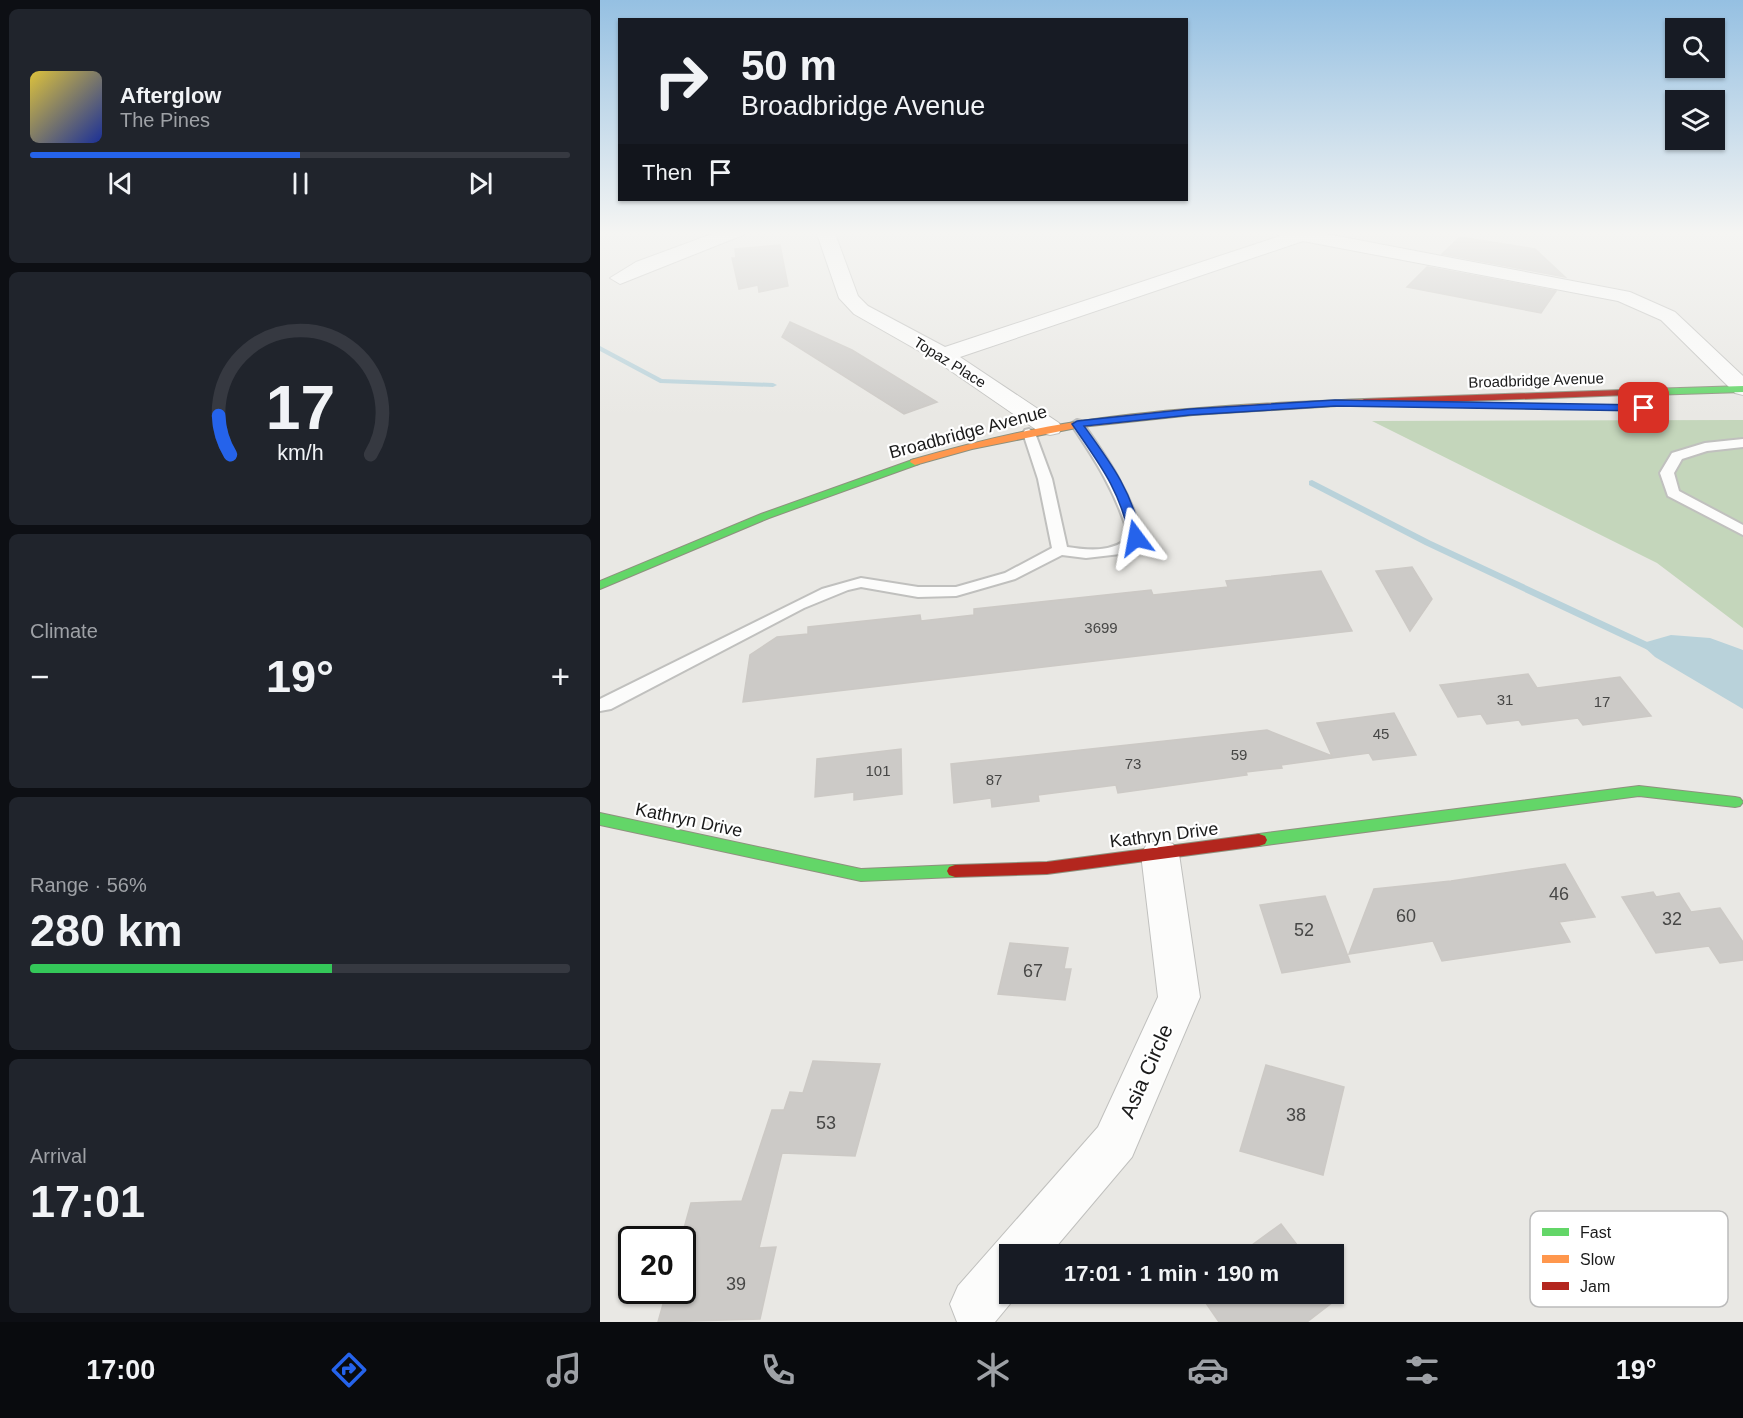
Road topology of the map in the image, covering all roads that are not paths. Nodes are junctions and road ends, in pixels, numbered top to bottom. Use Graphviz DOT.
graph roads {
  1 [pos="847,293"];
  2 [pos="1131,293"];
  3 [pos="1605,293"];
  4 [pos="943,355"];
  5 [pos="1743,388"];
  6 [pos="1366,402"];
  7 [pos="1621,407"];
  8 [pos="1077,424"];
  9 [pos="1050,428"];
  10 [pos="1029,433"];
  11 [pos="1743,443"];
  12 [pos="1743,531"];
  13 [pos="1060,550"];
  14 [pos="600,585"];
  15 [pos="600,705"];
  16 [pos="1735,802"];
  17 [pos="600,819"];
  18 [pos="1160,854"];
  19 [pos="1027,1244"];
  20 [pos="999,1277"];
  21 [pos="976,1304"];
  1 -- 4 [label="street, Topaz Place"];
  2 -- 4 [label="street"];
  3 -- 5 [label="street"];
  4 -- 9 [label="street, Topaz Place"];
  5 -- 6 [label="main road, Broadbridge Avenue"];
  6 -- 7 [label="main road, Broadbridge Avenue"];
  6 -- 8 [label="main road, Broadbridge Avenue"];
  8 -- 9 [label="main road, Broadbridge Avenue"];
  8 -- 13 [label="lane"];
  9 -- 10 [label="main road, Broadbridge Avenue"];
  10 -- 13 [label="lane"];
  10 -- 14 [label="main road, Broadbridge Avenue"];
  11 -- 12 [label="lane"];
  13 -- 15 [label="lane"];
  16 -- 18 [label="main road, Kathryn Drive"];
  17 -- 18 [label="main road, Kathryn Drive"];
  18 -- 19 [label="street, Asia Circle"];
  20 -- 21 [label="street"];
}
